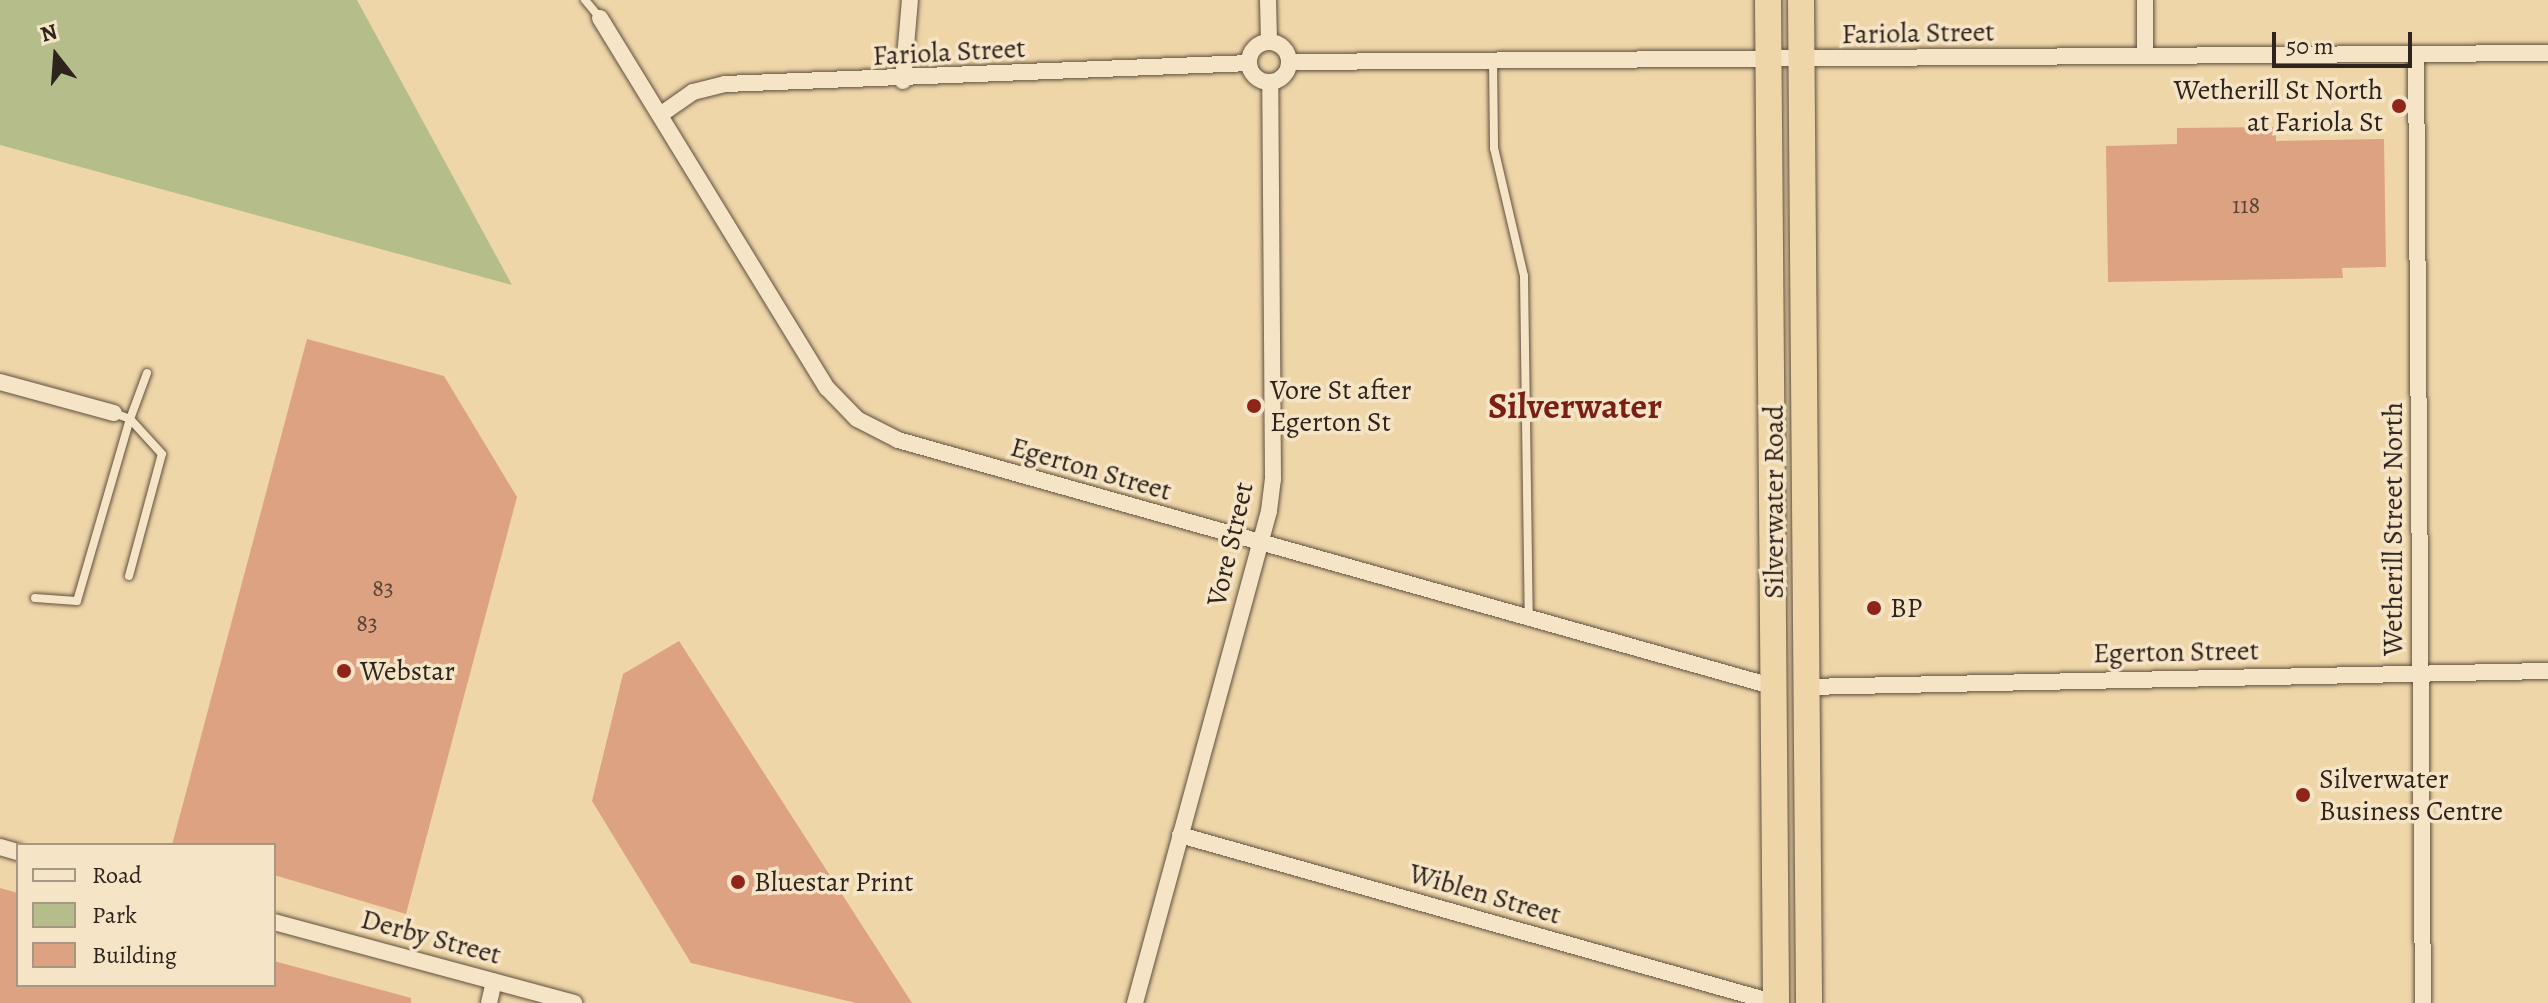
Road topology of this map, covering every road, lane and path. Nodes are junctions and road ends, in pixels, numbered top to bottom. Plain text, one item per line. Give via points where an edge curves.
1 (585, 0) edge
2 (910, 0) edge
3 (1268, 0) edge
4 (1768, 0) edge
5 (1801, 0) edge
6 (2145, 0) edge
7 (600, 18) joint
8 (1269, 42) junction
9 (2548, 53) edge
10 (2416, 54) junction
11 (2145, 55) junction
12 (1768, 60) junction
13 (1801, 60) junction
14 (1493, 61) junction
15 (1289, 62) junction
16 (1249, 63) junction
17 (903, 81) junction
18 (1270, 82) junction
19 (660, 115) junction
20 (147, 373) dead end
21 (0, 382) edge
22 (122, 416) junction
23 (1260, 545) junction
24 (129, 576) dead end
25 (35, 598) dead end
26 (1529, 618) junction
27 (2548, 671) edge
28 (2420, 673) junction
29 (1775, 687) junction
30 (1806, 687) junction
31 (1180, 835) junction
32 (276, 923) edge
33 (494, 982) junction
34 (489, 1003) edge
35 (574, 1003) edge
36 (1135, 1003) edge
37 (1776, 1003) edge
38 (1809, 1003) edge
39 (2423, 1003) edge

1 - 7 lane
2 - 17 street
3 - 8 street
4 - 12 highway, Silverwater Road
5 - 13 highway, Silverwater Road
6 - 11 street
7 - 19 street, Egerton Street
8 - 15 street via 1285,50
8 - 16 street via 1252,51
9 - 10 street, Fariola Street
10 - 11 street, Fariola Street
10 - 28 street, Wetherill Street North
11 - 13 street, Fariola Street
12 - 13 street, Fariola Street
12 - 14 street, Fariola Street
12 - 29 highway, Silverwater Road
13 - 30 highway, Silverwater Road
14 - 15 street, Fariola Street
14 - 26 lane via 1494,148 1524,276
15 - 18 street via 1286,73
16 - 17 street, Fariola Street
16 - 18 street via 1258,79
17 - 19 street, Fariola Street via 709,86
18 - 23 street, Vore Street via 1273,479
19 - 23 street, Egerton Street via 827,388 857,419 898,440
20 - 22 lane
21 - 22 street
22 - 24 lane via 162,454
22 - 25 lane via 77,601
23 - 26 street, Egerton Street
23 - 31 street, Vore Street
26 - 29 street, Egerton Street
27 - 28 street, Egerton Street
28 - 30 street, Egerton Street
28 - 39 street, Wetherill Street North
29 - 37 highway, Silverwater Road
30 - 38 highway, Silverwater Road
31 - 36 street, Vore Street
31 - 37 street, Wiblen Street
32 - 33 street, Derby Street
33 - 34 street
33 - 35 street, Derby Street

